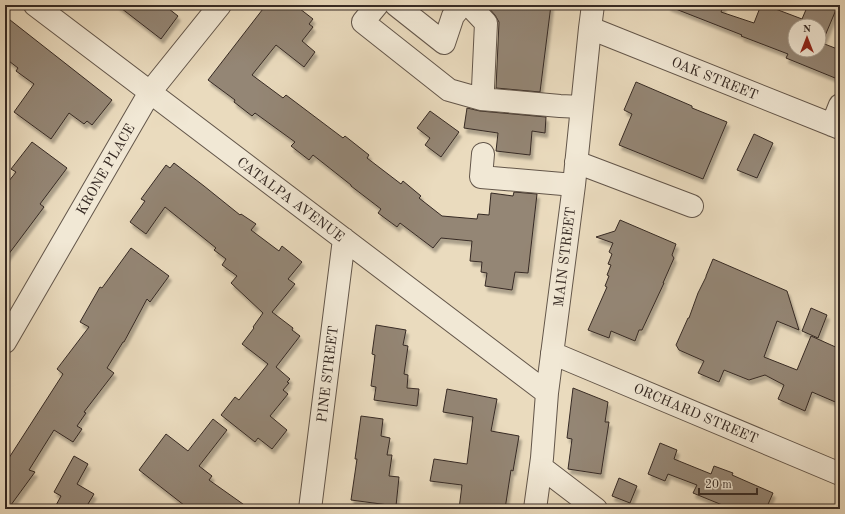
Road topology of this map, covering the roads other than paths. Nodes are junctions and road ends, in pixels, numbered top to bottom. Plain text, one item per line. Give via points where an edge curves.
1 (35, 5) edge
2 (220, 5) edge
3 (377, 5) edge
4 (396, 5) edge
5 (462, 5) edge
6 (469, 5) edge
7 (593, 5) edge
8 (590, 28) junction
9 (150, 92) junction
10 (481, 99) junction
11 (840, 105) edge
12 (582, 107) junction
13 (836, 127) edge
14 (483, 154) dead end
15 (576, 162) junction
16 (574, 185) junction
17 (692, 206) dead end
18 (344, 239) junction
19 (5, 342) edge
20 (552, 353) junction
21 (547, 393) junction
22 (541, 467) junction
23 (840, 474) edge
24 (310, 509) edge
25 (535, 509) edge
26 (596, 509) edge

1 - 9 street, CATALPA AVENUE
2 - 9 street, KRONE PLACE
3 - 10 street via 363,22 449,90
4 - 5 street via 444,43 453,16
6 - 10 street via 486,24
7 - 8 street, MAIN STREET
8 - 12 street, MAIN STREET
8 - 13 street, OAK STREET
9 - 18 street, CATALPA AVENUE
9 - 19 street, KRONE PLACE
10 - 12 street
11 - 13 street
12 - 15 street, MAIN STREET
14 - 16 street via 481,177
15 - 16 street, MAIN STREET
15 - 17 street
16 - 20 street, MAIN STREET
18 - 21 street, CATALPA AVENUE
18 - 24 street, PINE STREET
20 - 21 street, MAIN STREET
20 - 23 street, ORCHARD STREET
21 - 22 street, MAIN STREET
22 - 25 street, MAIN STREET
22 - 26 street

